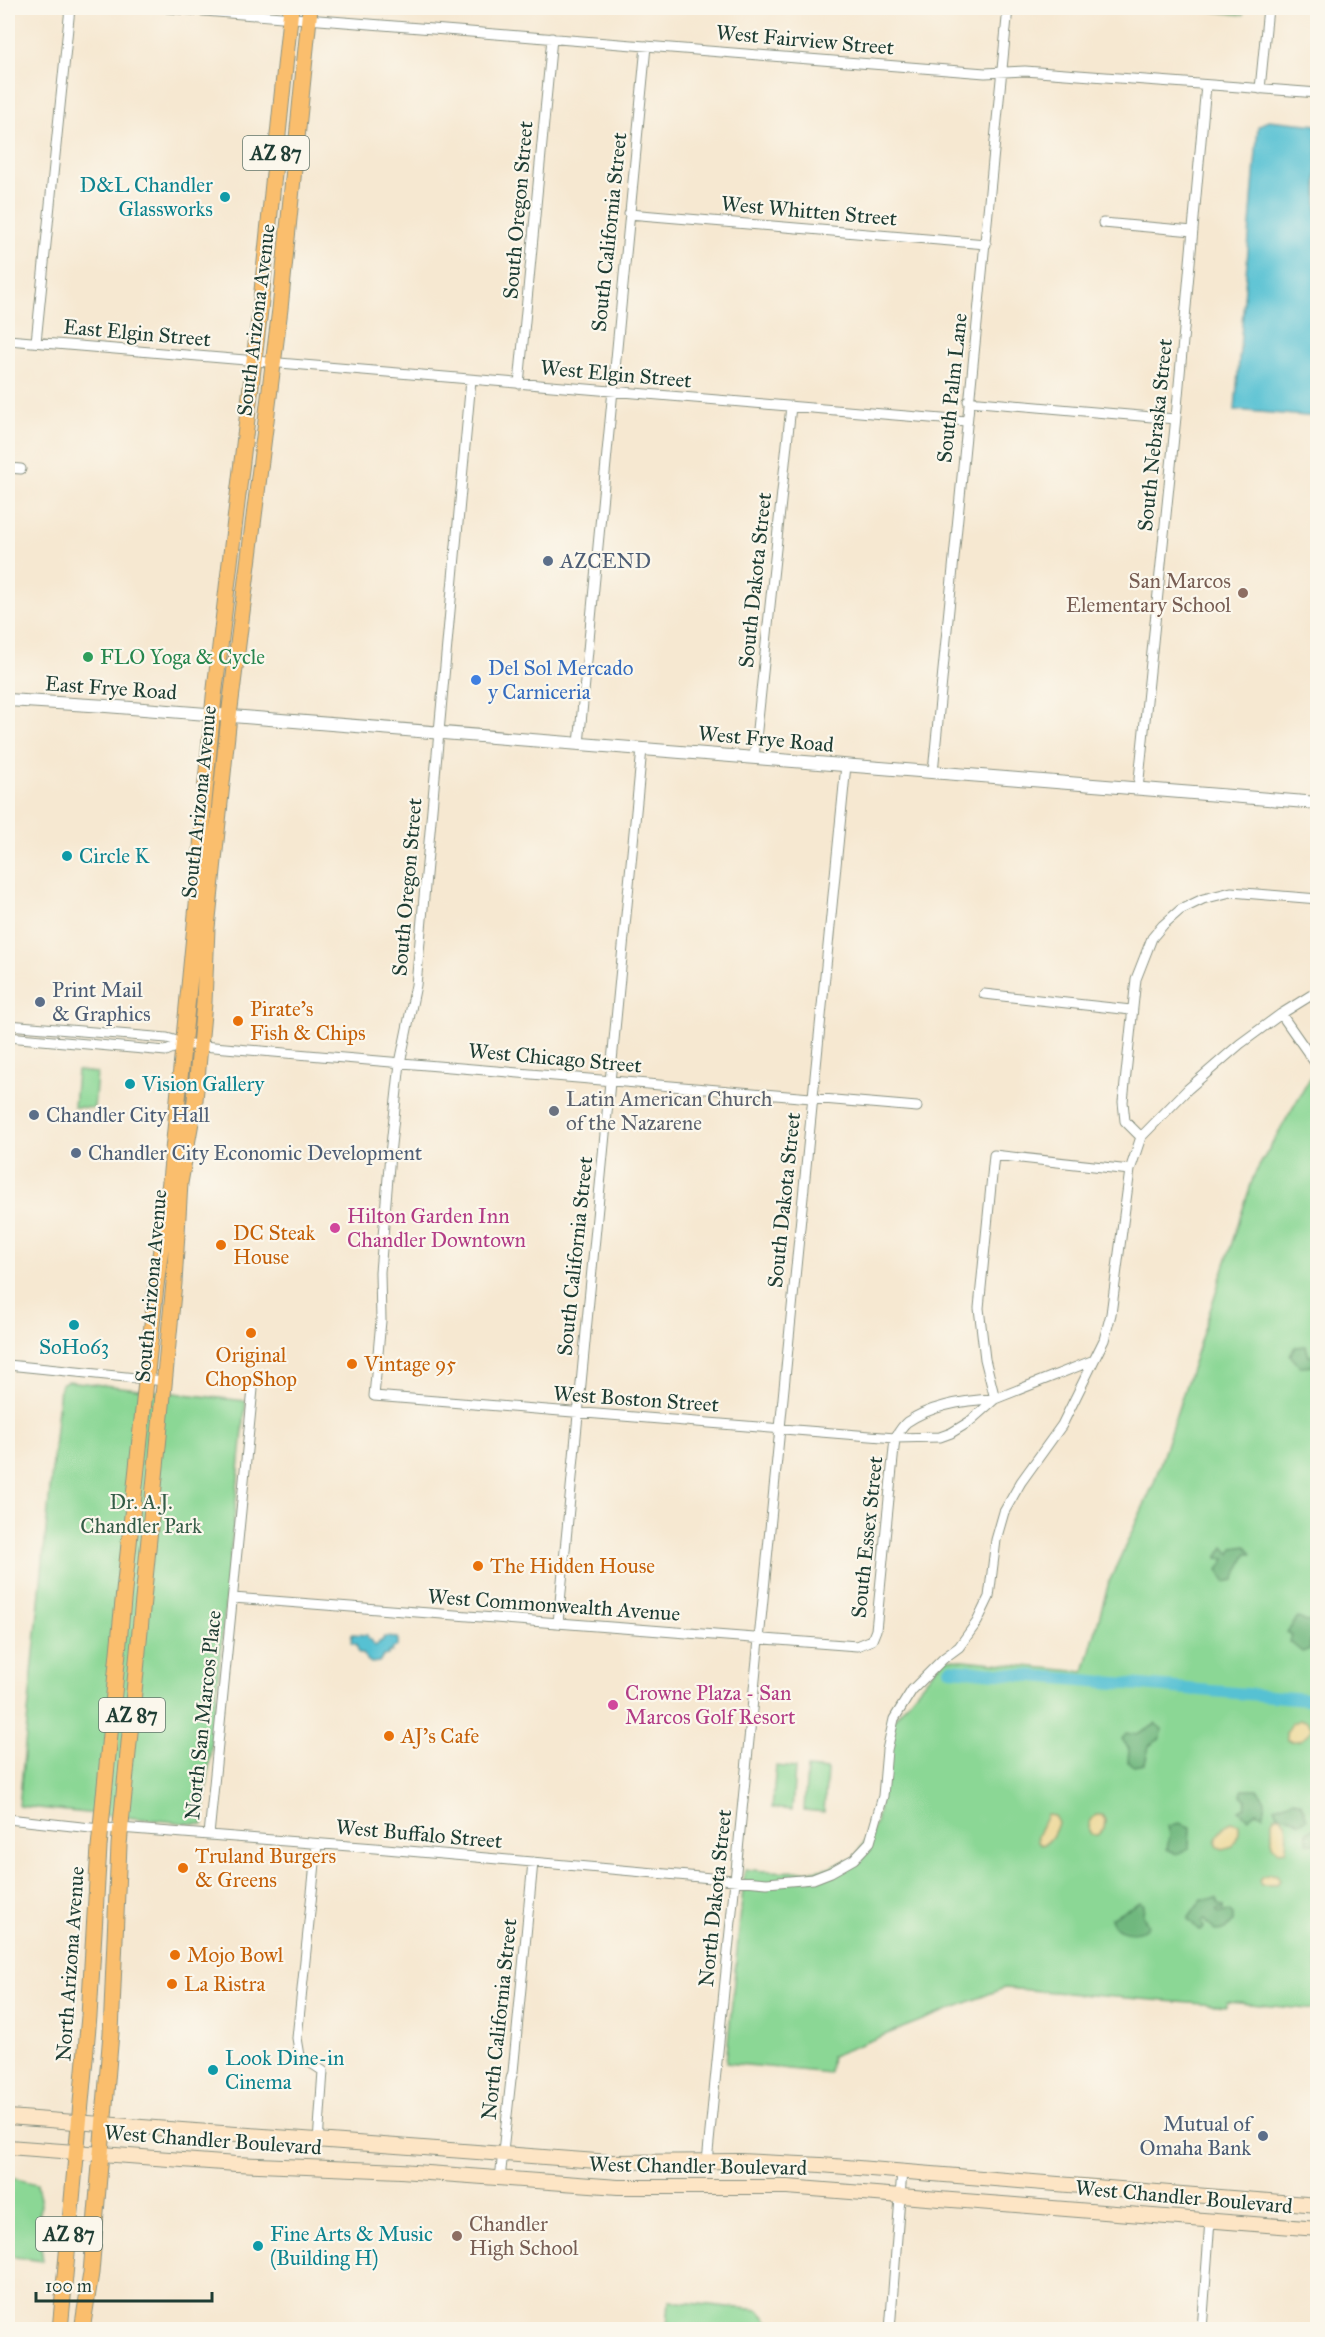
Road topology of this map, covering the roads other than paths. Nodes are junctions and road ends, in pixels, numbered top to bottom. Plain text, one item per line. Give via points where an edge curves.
1 (70, 8) edge
2 (168, 8) edge
3 (1008, 8) edge
4 (1268, 8) edge
5 (290, 13) edge
6 (309, 13) edge
7 (552, 39) junction
8 (646, 46) junction
9 (1002, 71) junction
10 (1206, 85) junction
11 (1260, 89) junction
12 (1317, 93) edge
13 (629, 214) junction
14 (1103, 224) dead end
15 (1193, 231) junction
16 (986, 244) junction
17 (8, 340) edge
18 (36, 342) junction
19 (263, 362) junction
20 (471, 380) junction
21 (519, 384) junction
22 (612, 391) junction
23 (968, 401) junction
24 (791, 406) junction
25 (1175, 419) junction
26 (966, 421) junction
27 (8, 468) edge
28 (21, 469) dead end
29 (224, 610) junction
30 (242, 611) junction
31 (219, 655) junction
32 (236, 657) junction
33 (8, 700) edge
34 (212, 715) junction
35 (229, 716) junction
36 (439, 733) junction
37 (579, 744) junction
38 (642, 749) junction
39 (754, 758) junction
40 (846, 765) junction
41 (933, 772) junction
42 (1138, 789) junction
43 (204, 802) junction
44 (1317, 803) edge
45 (220, 804) junction
46 (1317, 899) edge
47 (201, 928) junction
48 (1317, 991) edge
49 (984, 994) dead end
50 (187, 1000) junction
51 (204, 1003) junction
52 (1131, 1010) junction
53 (1281, 1014) junction
54 (8, 1025) edge
55 (8, 1036) edge
56 (191, 1045) junction
57 (400, 1063) junction
58 (1317, 1067) edge
59 (611, 1081) junction
60 (812, 1098) junction
61 (917, 1107) dead end
62 (1141, 1137) junction
63 (1130, 1170) junction
64 (1094, 1360) junction
65 (8, 1365) edge
66 (146, 1379) junction
67 (165, 1381) junction
68 (253, 1389) dead end
69 (374, 1396) joint
70 (995, 1400) junction
71 (579, 1413) junction
72 (779, 1428) junction
73 (895, 1438) junction
74 (233, 1598) junction
75 (123, 1601) joint
76 (143, 1603) joint
77 (558, 1623) junction
78 (760, 1638) junction
79 (872, 1640) joint
80 (8, 1819) edge
81 (120, 1828) junction
82 (100, 1829) junction
83 (209, 1835) junction
84 (317, 1844) junction
85 (533, 1862) junction
86 (735, 1880) junction
87 (8, 2117) edge
88 (78, 2123) junction
89 (103, 2125) junction
90 (318, 2142) junction
91 (8, 2147) edge
92 (76, 2152) junction
93 (503, 2153) junction
94 (101, 2154) junction
95 (707, 2162) junction
96 (902, 2171) junction
97 (500, 2179) junction
98 (900, 2197) junction
99 (1317, 2205) edge
100 (1210, 2220) junction
101 (1317, 2229) edge
102 (60, 2330) edge
103 (82, 2330) edge
104 (890, 2330) edge
105 (1202, 2330) edge

1 - 18 street
2 - 5 street, West Fairview Street
3 - 9 street, South Palm Lane
4 - 11 street
5 - 6 street, West Fairview Street
5 - 19 main road, South Arizona Avenue / AZ 87
6 - 7 street, West Fairview Street
6 - 19 main road, South Arizona Avenue / AZ 87
7 - 8 street, West Fairview Street
7 - 21 street, South Oregon Street
8 - 9 street, West Fairview Street via 985,73
8 - 13 street, South California Street
9 - 10 street, West Fairview Street
9 - 16 street, South Palm Lane
10 - 11 street, West Fairview Street
10 - 15 street, South Nebraska Street
11 - 12 street, West Fairview Street
13 - 16 street, West Whitten Street
13 - 22 street, South California Street
14 - 15 street
15 - 25 street, South Nebraska Street
16 - 23 street, South Palm Lane
17 - 18 street, East Elgin Street
18 - 19 street, East Elgin Street
19 - 20 street, West Elgin Street
19 - 29 main road, South Arizona Avenue / AZ 87
19 - 30 main road, South Arizona Avenue / AZ 87
20 - 21 street, West Elgin Street
20 - 36 street, South Oregon Street
21 - 22 street, West Elgin Street
22 - 24 street, West Elgin Street
22 - 37 street, South California Street
23 - 25 street
23 - 26 street, South Palm Lane
24 - 26 street, West Elgin Street
24 - 39 street, South Dakota Street
25 - 42 street, South Nebraska Street
26 - 41 street, South Palm Lane
27 - 28 street
29 - 30 main road
29 - 31 main road, South Arizona Avenue / AZ 87
30 - 32 main road, South Arizona Avenue / AZ 87
31 - 32 main road
31 - 34 main road, South Arizona Avenue / AZ 87
32 - 35 main road, South Arizona Avenue / AZ 87
33 - 34 street, East Frye Road
34 - 35 street, West Frye Road
34 - 43 main road, South Arizona Avenue / AZ 87
35 - 36 street, West Frye Road
35 - 45 main road, South Arizona Avenue / AZ 87
36 - 37 street, West Frye Road
36 - 57 street, South Oregon Street via 416,985
37 - 38 street, West Frye Road
38 - 39 street, West Frye Road
38 - 59 street, South California Street
39 - 40 street, West Frye Road
40 - 41 street, West Frye Road
40 - 60 street, South Dakota Street
41 - 42 street, West Frye Road
42 - 44 street, West Frye Road
43 - 45 main road
43 - 47 main road, South Arizona Avenue / AZ 87
45 - 47 main road, South Arizona Avenue / AZ 87
46 - 52 street via 1231,892 1180,910 1152,938 1136,979
47 - 50 main road, South Arizona Avenue / AZ 87
47 - 51 main road, South Arizona Avenue / AZ 87
48 - 53 street
49 - 52 street
50 - 51 main road
50 - 56 main road, South Arizona Avenue / AZ 87
51 - 56 main road, South Arizona Avenue / AZ 87
52 - 62 street via 1123,1102 1125,1121
53 - 58 street
53 - 62 street via 1188,1089
54 - 56 street via 167,1038
55 - 56 street via 166,1051
56 - 57 street, West Chicago Street
56 - 66 main road, South Arizona Avenue / AZ 87
56 - 67 main road, South Arizona Avenue / AZ 87 via 192,1121 180,1183
57 - 59 street, West Chicago Street
57 - 69 street, South Oregon Street via 380,1272 381,1321
59 - 60 street, West Chicago Street
59 - 71 street, South California Street
60 - 61 street, West Chicago Street
60 - 72 street, South Dakota Street
62 - 63 street, West Buffalo Street
63 - 64 street, West Buffalo Street via 1112,1314
63 - 70 street via 994,1155 979,1308
64 - 70 street, West Boston Street
64 - 86 street, West Buffalo Street via 1062,1425 1004,1512 996,1540 989,1597 977,1622 960,1647 912,1690 894,1719 883,1796 870,1842 839,1869 813,1879 789,1883
65 - 66 street
66 - 67 street
66 - 75 main road, South Arizona Avenue / AZ 87
67 - 76 main road, South Arizona Avenue / AZ 87
68 - 74 street, North San Marcos Place
69 - 71 street, West Boston Street
70 - 73 street, West Boston Street via 969,1400 928,1412 905,1424
70 - 73 street, West Boston Street via 951,1433 940,1437
71 - 72 street, West Boston Street
71 - 77 street, South California Street
72 - 73 street, West Boston Street
72 - 78 street, South Dakota Street
73 - 79 street, South Essex Street
74 - 77 street, West Commonwealth Avenue
74 - 83 street, North San Marcos Place
75 - 82 main road, North Arizona Avenue / AZ 87
76 - 81 main road, North Arizona Avenue / AZ 87
77 - 78 street, West Commonwealth Avenue
78 - 79 street, West Commonwealth Avenue via 857,1646
78 - 86 street, North Dakota Street
80 - 82 street, West Buffalo Street
81 - 82 street, West Buffalo Street
81 - 83 street, West Buffalo Street
81 - 89 main road, North Arizona Avenue / AZ 87
82 - 88 main road, North Arizona Avenue / AZ 87
83 - 84 street, West Buffalo Street
84 - 85 street, West Buffalo Street
84 - 90 street via 297,2038 300,2056 323,2070
85 - 86 street, West Buffalo Street
85 - 93 street, North California Street
86 - 95 street, North Dakota Street
87 - 88 main road, West Chandler Boulevard
88 - 89 main road, West Chandler Boulevard
88 - 92 main road, North Arizona Avenue / AZ 87
89 - 90 main road, West Chandler Boulevard
89 - 94 main road, North Arizona Avenue / AZ 87
90 - 93 main road, West Chandler Boulevard
91 - 92 main road, West Chandler Boulevard
92 - 94 main road, West Chandler Boulevard
92 - 102 main road, North Arizona Avenue / AZ 87
93 - 95 main road, West Chandler Boulevard via 610,2163
93 - 97 street, North California Street
94 - 97 main road, West Chandler Boulevard
94 - 103 main road, North Arizona Avenue / AZ 87
95 - 96 main road, West Chandler Boulevard via 776,2162
96 - 98 street
96 - 99 main road, West Chandler Boulevard
97 - 98 main road, West Chandler Boulevard via 618,2187 787,2187
98 - 100 main road, West Chandler Boulevard
98 - 104 street
100 - 101 main road, West Chandler Boulevard
100 - 105 street

